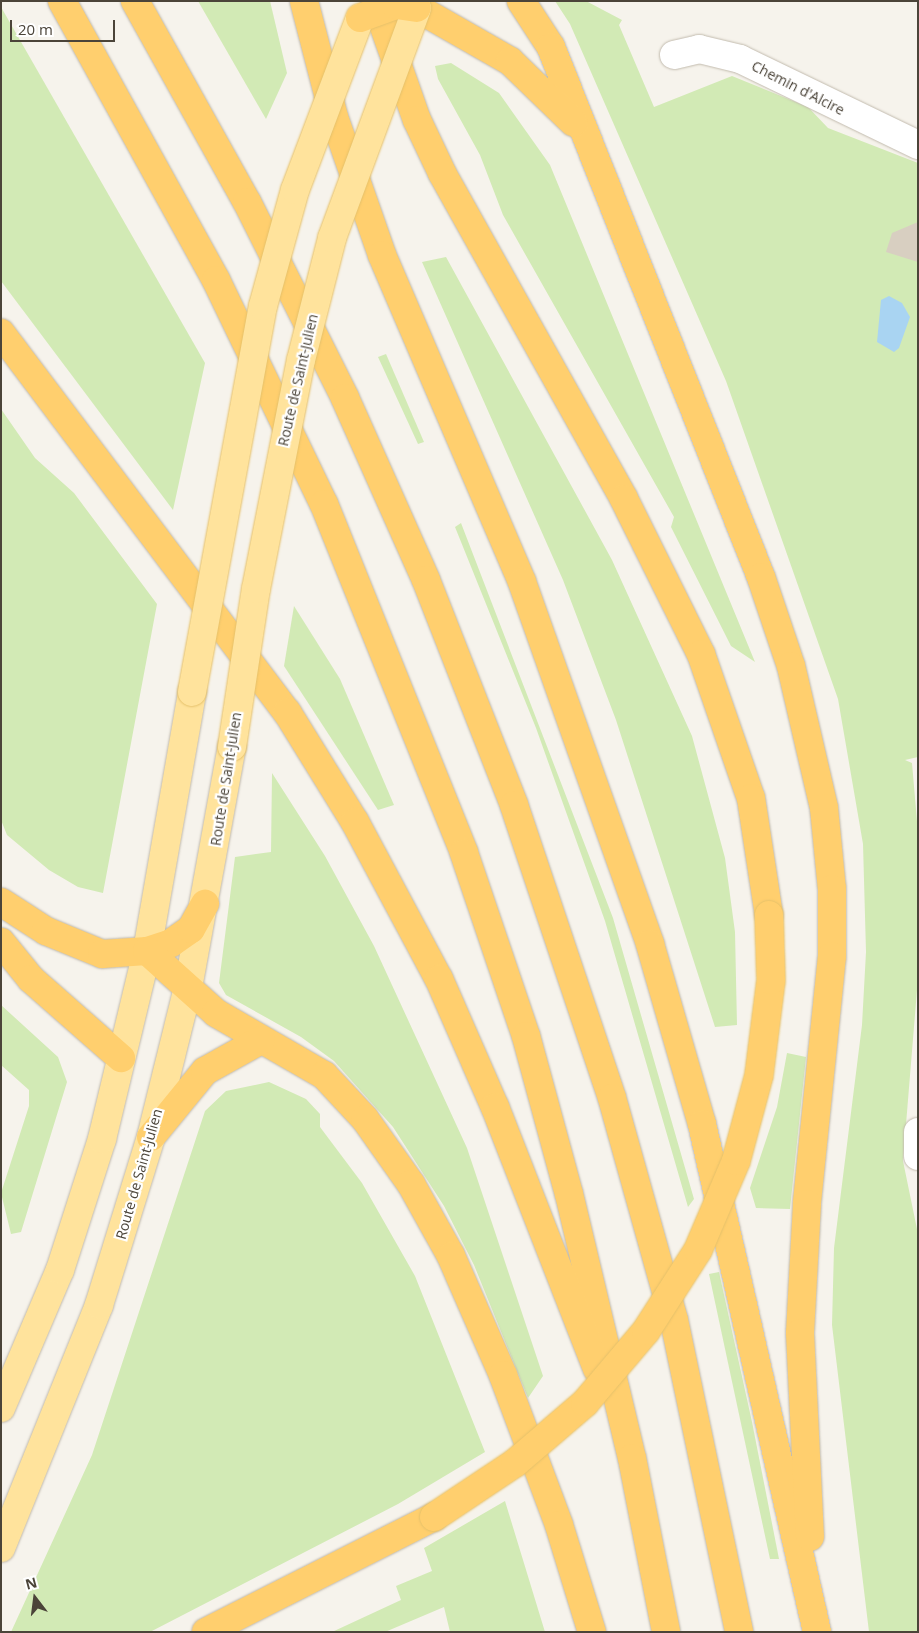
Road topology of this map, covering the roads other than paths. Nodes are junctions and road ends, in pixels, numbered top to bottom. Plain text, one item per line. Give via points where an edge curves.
1 (62, 1) edge
2 (135, 1) edge
3 (304, 1) edge
4 (521, 1) edge
5 (367, 7) edge
6 (425, 10) edge
7 (674, 55) dead end
8 (918, 145) edge
9 (590, 147) junction
10 (1, 333) edge
11 (1, 902) edge
12 (205, 904) junction
13 (1, 942) edge
14 (147, 951) junction
15 (188, 988) junction
16 (261, 1040) junction
17 (121, 1058) junction
18 (918, 1132) edge
19 (151, 1137) junction
20 (918, 1156) edge
21 (1, 1408) edge
22 (632, 1458) junction
23 (1, 1548) edge
24 (243, 1615) junction
25 (817, 1631) edge
26 (206, 1632) edge
27 (218, 1632) edge
28 (592, 1632) edge
29 (666, 1632) edge
30 (739, 1632) edge

1 - 22 highway via 216,280 324,504 419,734 526,1036 590,1278
2 - 30 highway via 247,202 345,398 426,580 514,805 606,1080 674,1320
3 - 25 highway via 334,117 382,255 522,582 650,944 702,1124
4 - 9 highway via 551,46
5 - 6 highway, bridge via 396,5
5 - 14 main road, bridge via 295,190 263,306
5 - 24 highway, bridge via 442,173 624,499 701,654 750,798 769,915 771,980 760,1075 736,1161 698,1250 646,1331 585,1403 514,1463 434,1517
6 - 9 highway via 487,44 532,78
6 - 12 main road, Route de Saint-Julien, bridge via 332,238 301,360
7 - 8 street, Chemin d'Alcire via 699,49 740,59
9 - 25 highway via 762,576 794,674 824,808 832,889 832,956 807,1204 800,1332
10 - 22 highway via 288,712 355,822 412,925 468,1044
11 - 14 highway via 46,931 102,954
12 - 14 highway via 190,929 171,943
12 - 15 main road, Route de Saint-Julien
13 - 17 highway via 31,979
14 - 15 highway
14 - 17 main road
15 - 16 highway via 216,1013
15 - 19 main road, Route de Saint-Julien
16 - 19 highway via 205,1071
16 - 28 highway via 324,1076 387,1148 451,1256 523,1425
17 - 21 main road via 77,1222
18 - 20 street
19 - 23 main road, Route de Saint-Julien via 99,1305
22 - 29 highway
24 - 26 highway
24 - 27 highway

